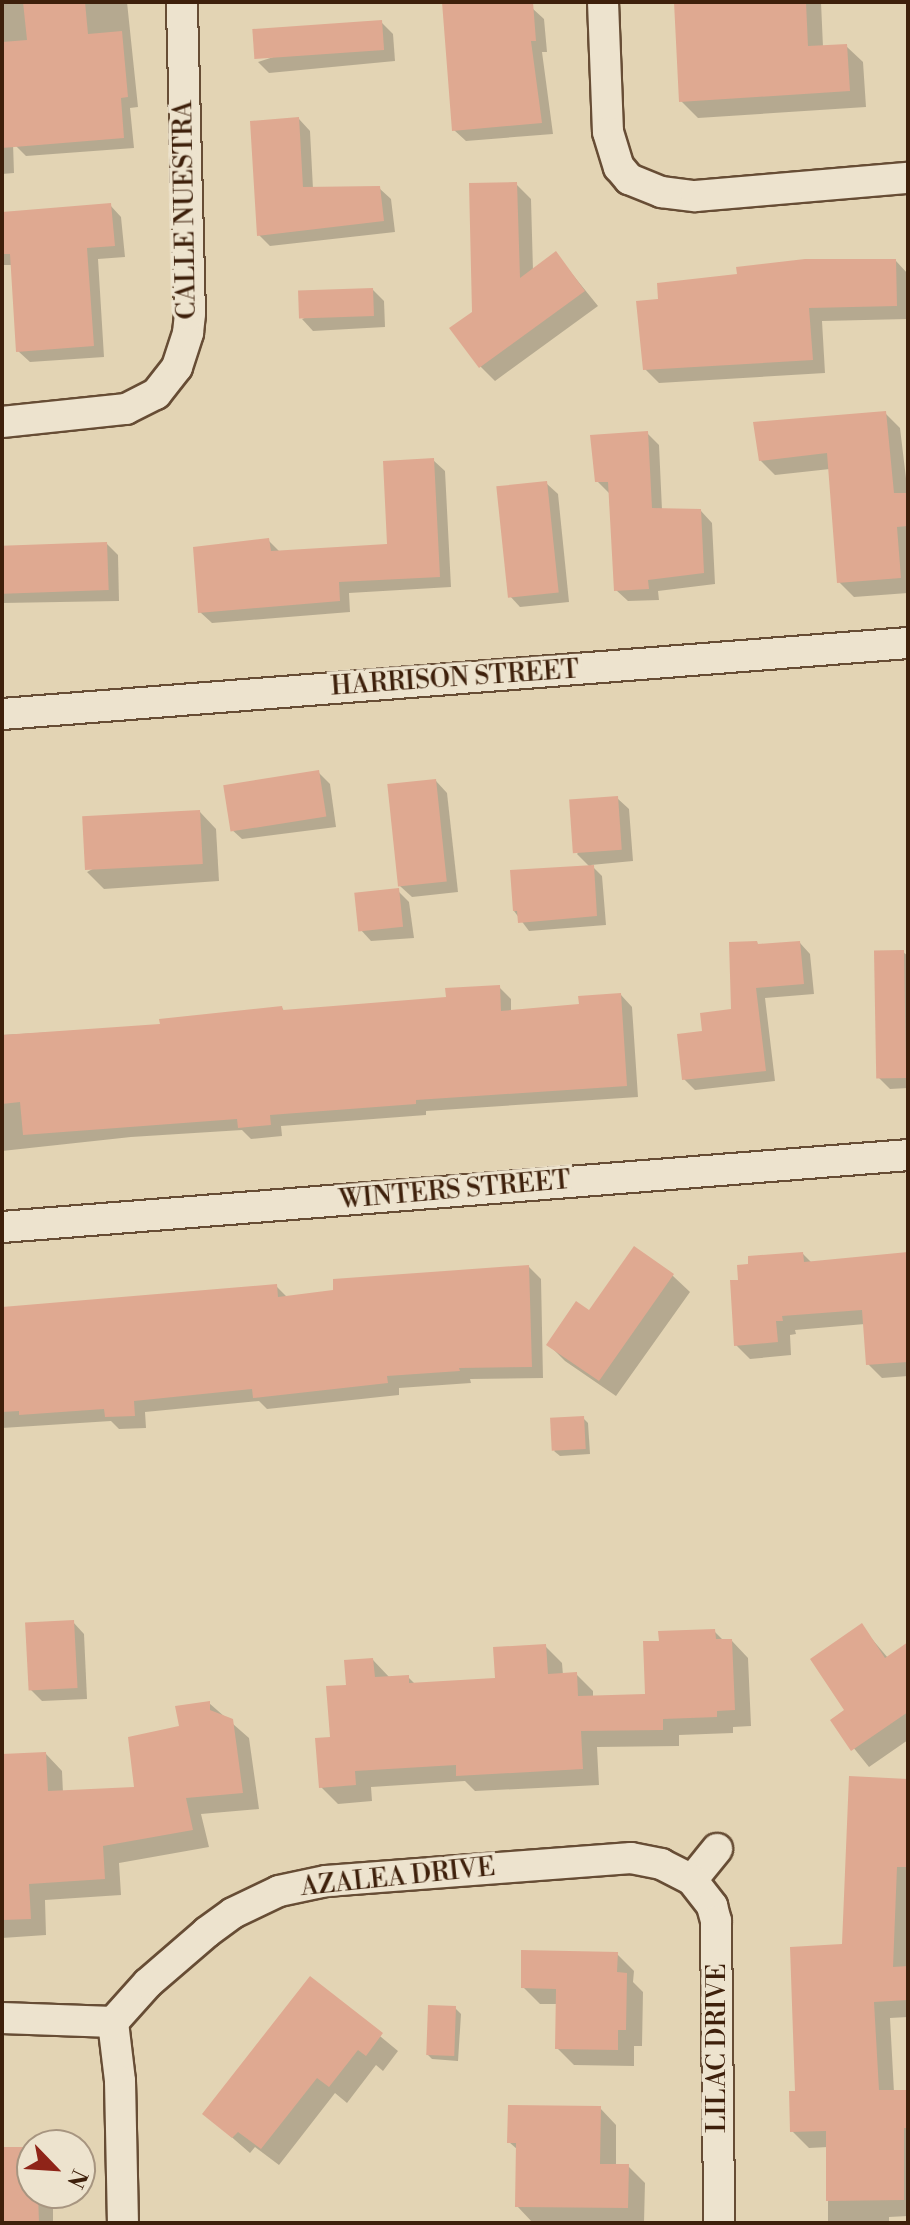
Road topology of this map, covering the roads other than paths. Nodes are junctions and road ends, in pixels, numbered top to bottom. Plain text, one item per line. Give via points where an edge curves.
1 (182, 2) edge
2 (603, 2) edge
3 (908, 178) edge
4 (2, 422) edge
5 (908, 643) edge
6 (2, 714) edge
7 (908, 1155) edge
8 (2, 1227) edge
9 (717, 1849) dead end
10 (692, 1880) junction
11 (2, 2018) edge
12 (113, 2022) junction
13 (123, 2223) edge
14 (719, 2223) edge

1 - 4 street, CALLE NUESTRA via 190,314 184,351 156,394 126,409
2 - 3 street via 608,132 619,167 629,179 661,192 696,196
5 - 6 street, HARRISON STREET
7 - 8 street, WINTERS STREET
9 - 10 street
10 - 12 street, AZALEA DRIVE via 661,1864 631,1858 302,1885 256,1900 220,1922 148,1983
10 - 14 street, LILAC DRIVE via 712,1906 717,1934
11 - 12 street
12 - 13 street via 120,2081

